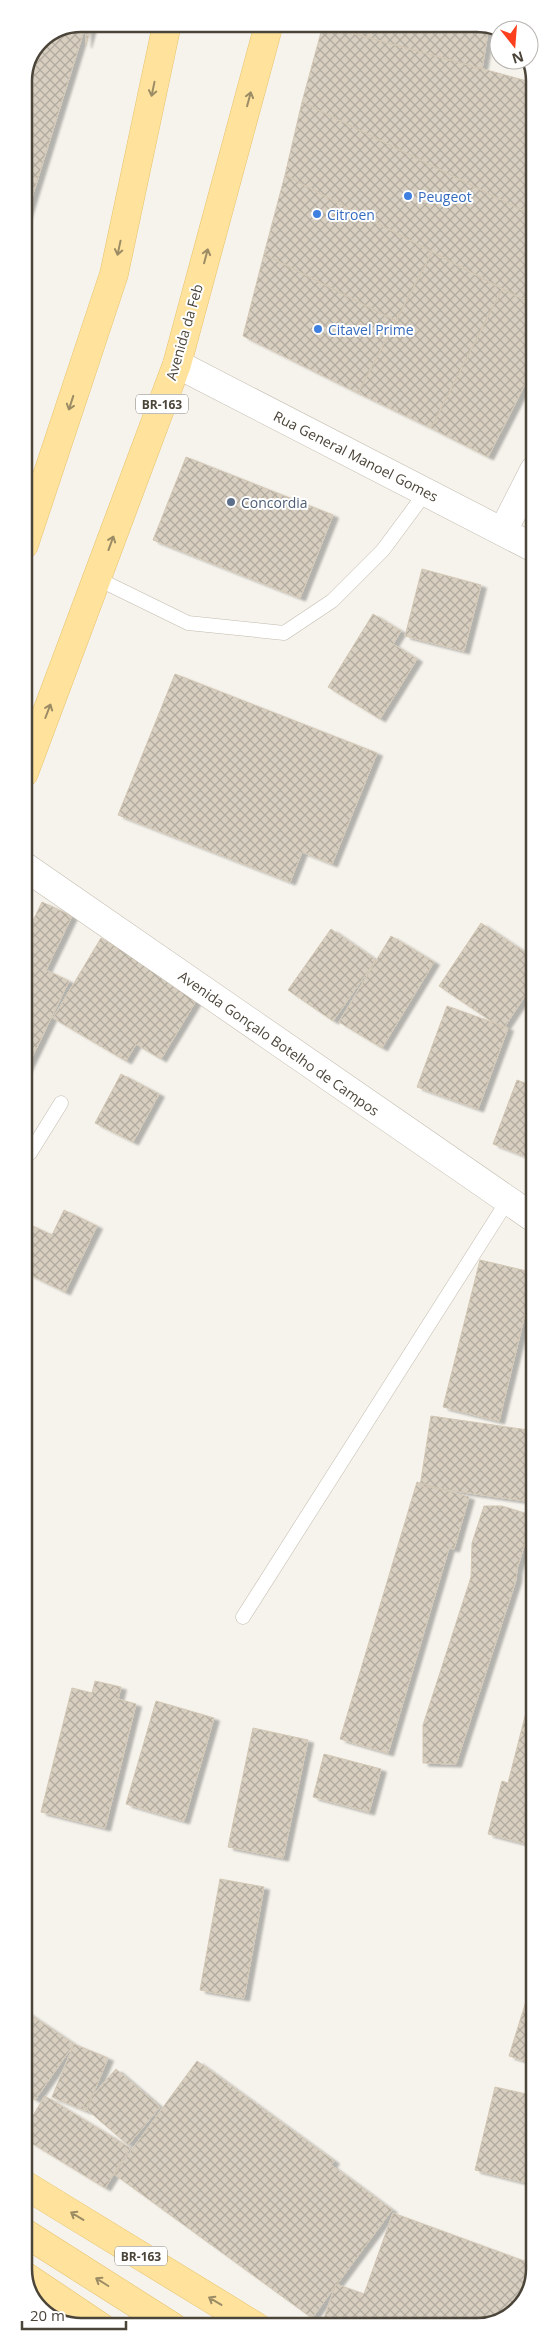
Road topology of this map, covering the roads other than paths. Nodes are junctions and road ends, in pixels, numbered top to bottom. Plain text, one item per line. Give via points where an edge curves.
1 (161, 33) edge
2 (267, 33) edge
3 (177, 364) junction
4 (526, 486) edge
5 (426, 492) junction
6 (33, 518) edge
7 (503, 531) junction
8 (526, 544) edge
9 (98, 579) junction
10 (33, 749) edge
11 (33, 872) edge
12 (60, 1103) dead end
13 (33, 1148) edge
14 (508, 1200) junction
15 (526, 1213) edge
16 (242, 1617) dead end
17 (33, 2190) edge
18 (33, 2238) edge
19 (34, 2282) edge
20 (88, 2318) edge
21 (159, 2318) edge
22 (244, 2318) edge

1 -> 6 main road via 114,274
3 -> 2 main road, Avenida da Feb / BR-163
3 - 5 street, Rua General Manoel Gomes
9 -> 3 main road, Avenida da Feb / BR-163
4 - 7 street
5 - 7 street, Rua General Manoel Gomes
5 - 9 lane via 383,550 332,601 284,633 188,623
7 - 8 street, Rua General Manoel Gomes
10 -> 9 main road, Avenida da Feb / BR-163
11 - 14 street, Avenida Gonçalo Botelho de Campos
12 - 13 lane
14 - 15 street, Avenida Gonçalo Botelho de Campos
14 - 16 lane
22 -> 17 main road, BR-163
21 -> 18 main road, BR-163
19 - 20 main road

